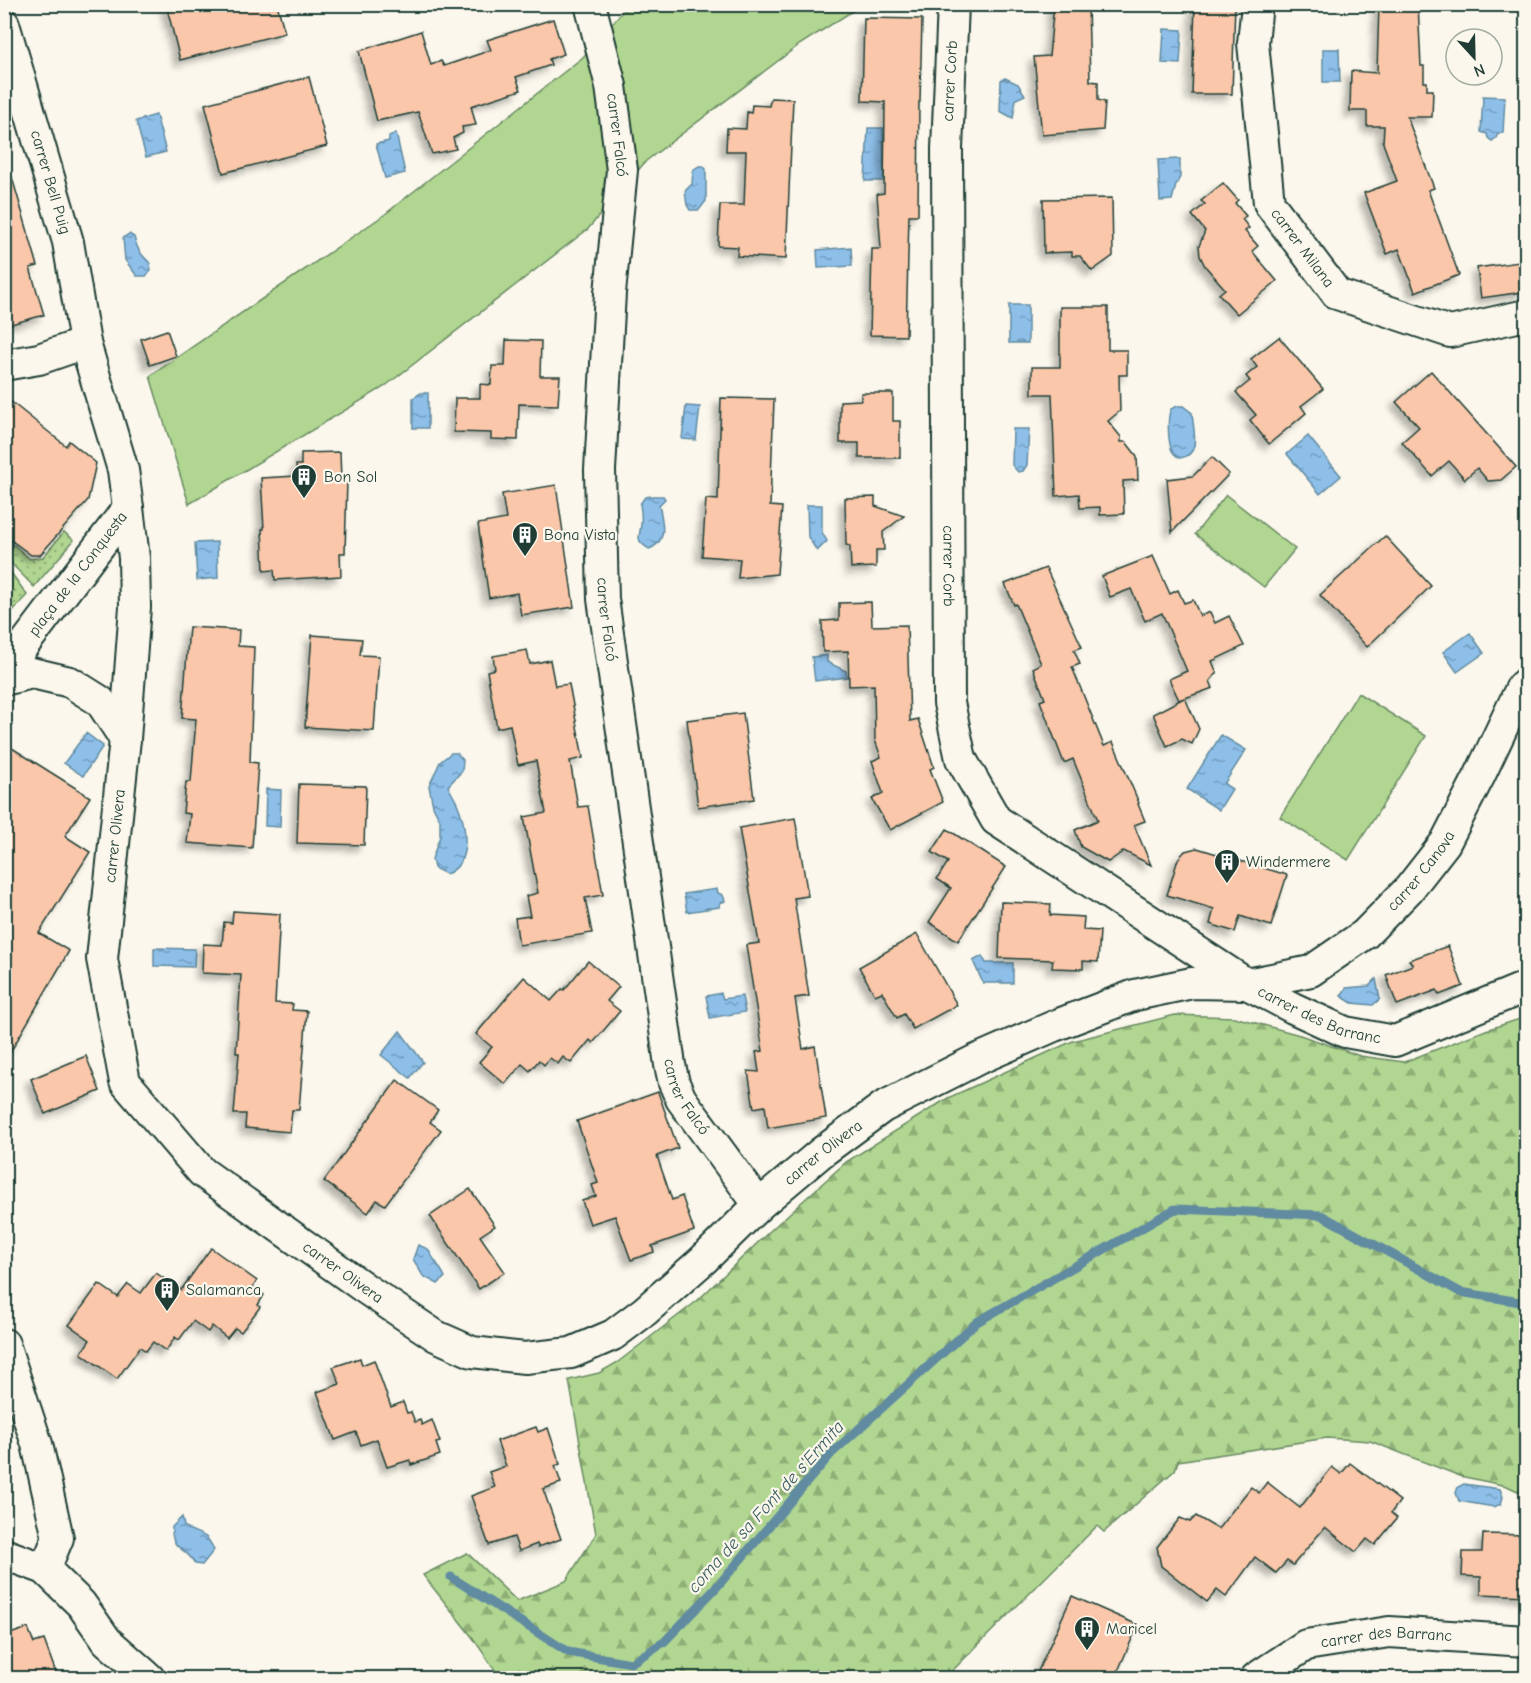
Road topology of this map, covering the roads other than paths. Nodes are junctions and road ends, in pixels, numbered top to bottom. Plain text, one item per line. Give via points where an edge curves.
1 (590, 4) edge
2 (953, 4) edge
3 (1257, 4) edge
4 (4, 24) edge
5 (1527, 315) edge
6 (85, 343) junction
7 (4, 365) edge
8 (129, 508) junction
9 (4, 671) edge
10 (4, 680) edge
11 (1527, 683) edge
12 (124, 739) junction
13 (1247, 984) junction
14 (1527, 989) edge
15 (759, 1205) junction
16 (4, 1344) edge
17 (4, 1554) edge
18 (45, 1569) junction
19 (1527, 1641) edge
20 (149, 1678) edge
21 (1256, 1678) edge

1 - 15 street, carrer Falcó via 611,86 622,170 600,470 603,599 674,1083 681,1099
2 - 13 street, carrer Corb via 947,149 949,703 962,759 996,820
3 - 5 street, carrer Milana via 1253,43 1269,203 1337,294 1450,332
4 - 6 street, carrer Bell Puig via 68,242
6 - 7 street via 39,359
6 - 8 street, carrer Olivera via 123,471
8 - 9 street, plaça de la Conquesta
8 - 12 street, carrer Olivera via 135,607
10 - 12 street via 32,673 70,682 100,701
11 - 13 street, carrer Canova via 1522,686 1445,843 1409,889 1365,934 1311,971
12 - 15 street, carrer Olivera via 102,959 118,1049 125,1082 202,1172 436,1336 472,1352 525,1358 571,1353 613,1335 695,1267
13 - 14 street, carrer des Barranc via 1345,1032 1395,1041
13 - 15 street, carrer Olivera via 1192,983 1135,995 976,1060 884,1107
16 - 18 street via 37,1444 58,1538
17 - 18 street
18 - 20 street via 81,1604 108,1641
19 - 21 street, carrer des Barranc via 1389,1632 1306,1645

